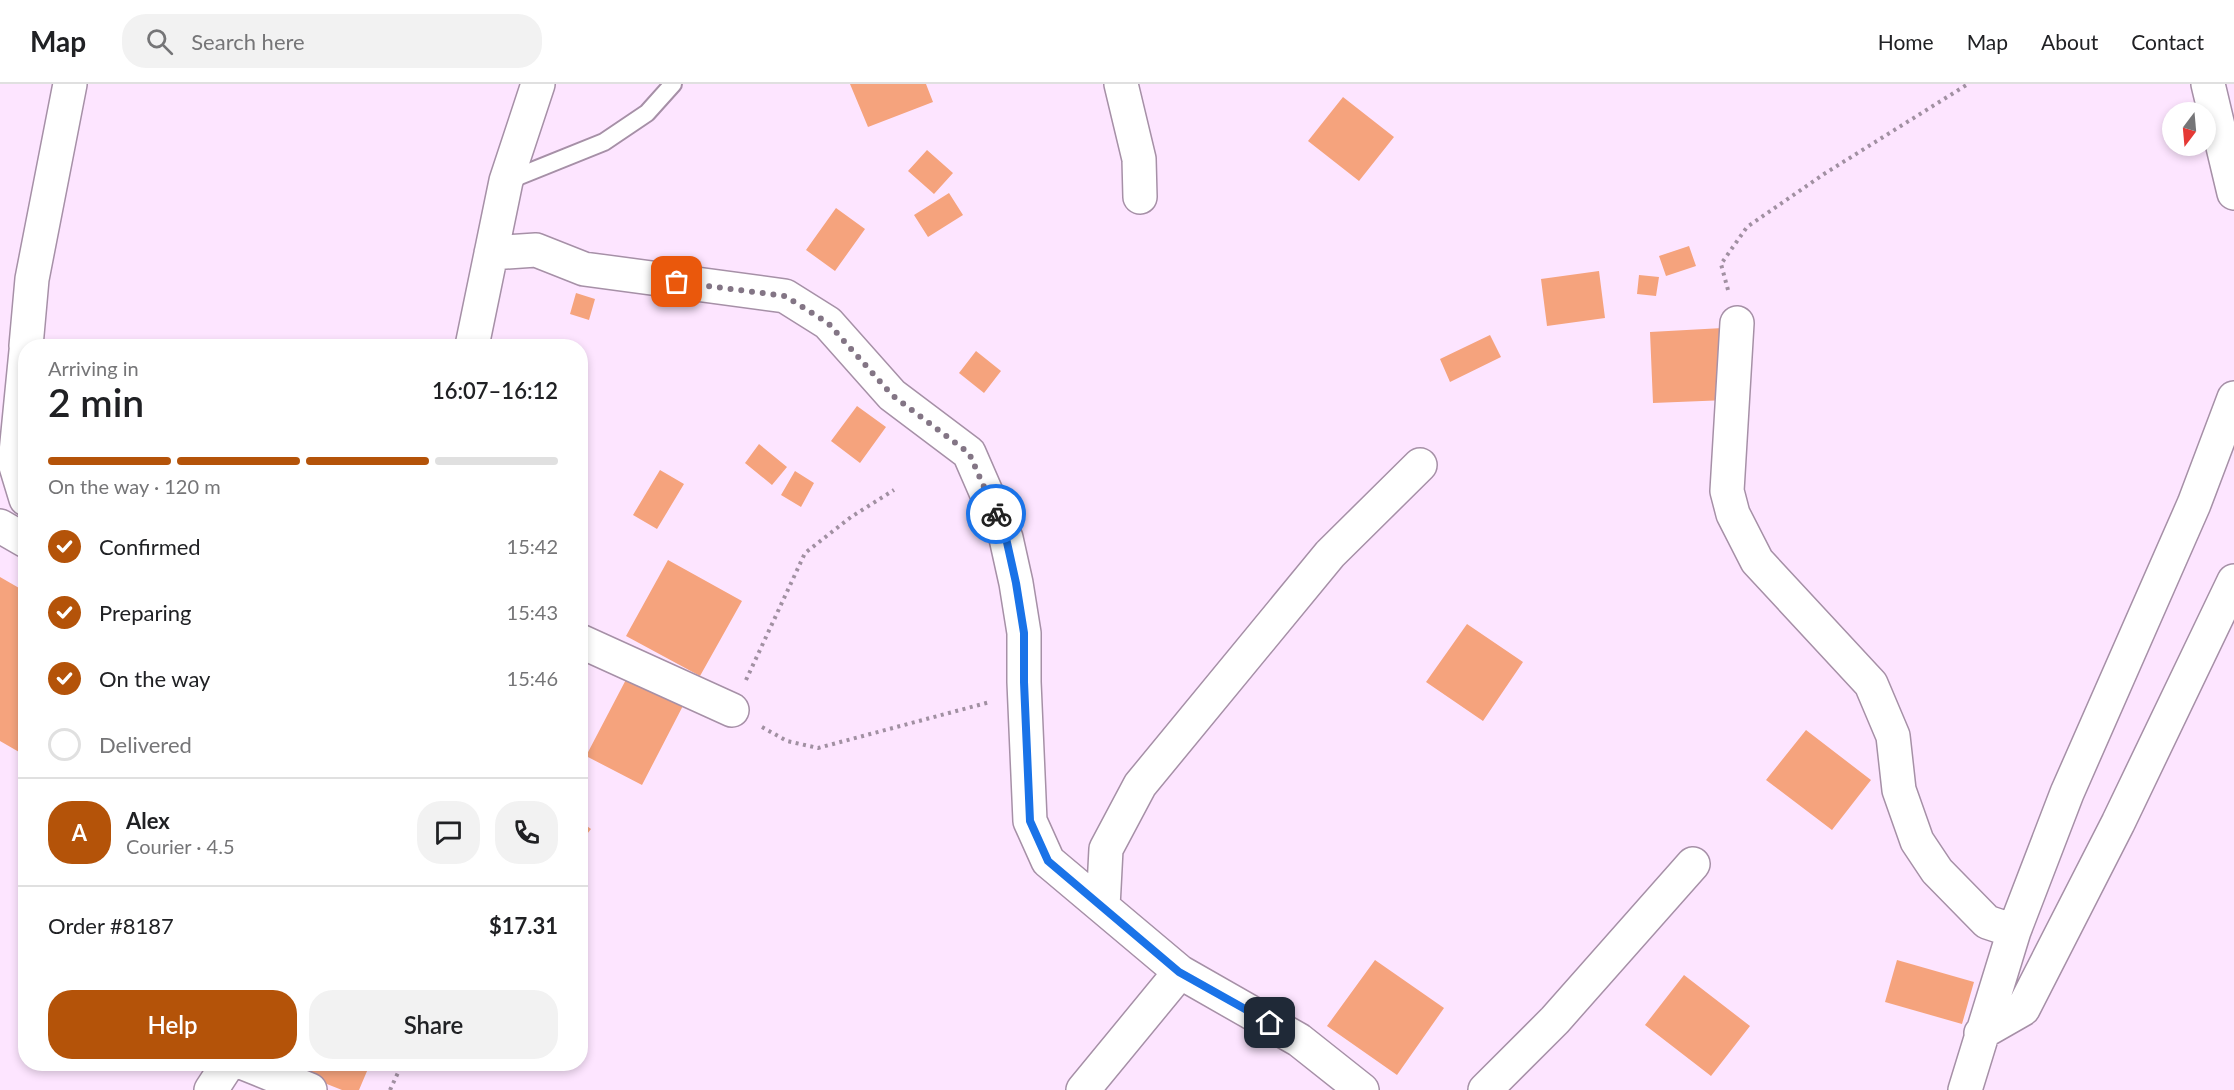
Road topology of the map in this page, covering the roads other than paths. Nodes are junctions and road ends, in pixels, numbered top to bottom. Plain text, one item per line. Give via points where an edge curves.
1 (70, 84) edge
2 (538, 84) edge
3 (673, 84) edge
4 (1121, 84) edge
5 (2208, 84) edge
6 (506, 181) junction
7 (2234, 193) edge
8 (1140, 197) dead end
9 (491, 253) junction
10 (1737, 323) road end
11 (27, 339) edge
12 (473, 339) edge
13 (2234, 398) edge
14 (18, 432) edge
15 (1420, 465) dead end
16 (18, 473) edge
17 (0, 526) edge
18 (18, 536) edge
19 (2234, 582) edge
20 (588, 645) edge
21 (732, 710) road end
22 (1693, 864) dead end
23 (1103, 907) junction
24 (2014, 931) junction
25 (1179, 972) junction
26 (1982, 1033) junction
27 (223, 1071) edge
28 (263, 1071) edge
29 (211, 1090) edge
30 (310, 1090) edge
31 (1083, 1090) edge
32 (1362, 1090) edge
33 (1485, 1090) edge
34 (1965, 1090) edge

1 - 11 street via 32,279
2 - 6 street
3 - 6 lane via 647,113 604,142
4 - 8 street via 1139,159
5 - 7 street
6 - 9 street
9 - 12 street
9 - 23 street via 536,250 584,269 785,296 828,323 892,395 969,453 1006,538 1016,583 1024,633 1030,821 1048,861
10 - 24 street via 1727,491 1733,514 1757,561 1872,684 1893,736 1899,790 1917,841 1937,871 1987,922
13 - 24 street via 2194,504 2067,793
14 - 16 street
15 - 23 street via 1330,554 1140,785 1106,849
17 - 18 street
19 - 26 street via 2024,1010
20 - 21 street
22 - 33 street via 1555,1020
23 - 25 street
24 - 26 street
25 - 31 street
25 - 32 street via 1299,1040
26 - 34 street
27 - 29 street
28 - 30 street

